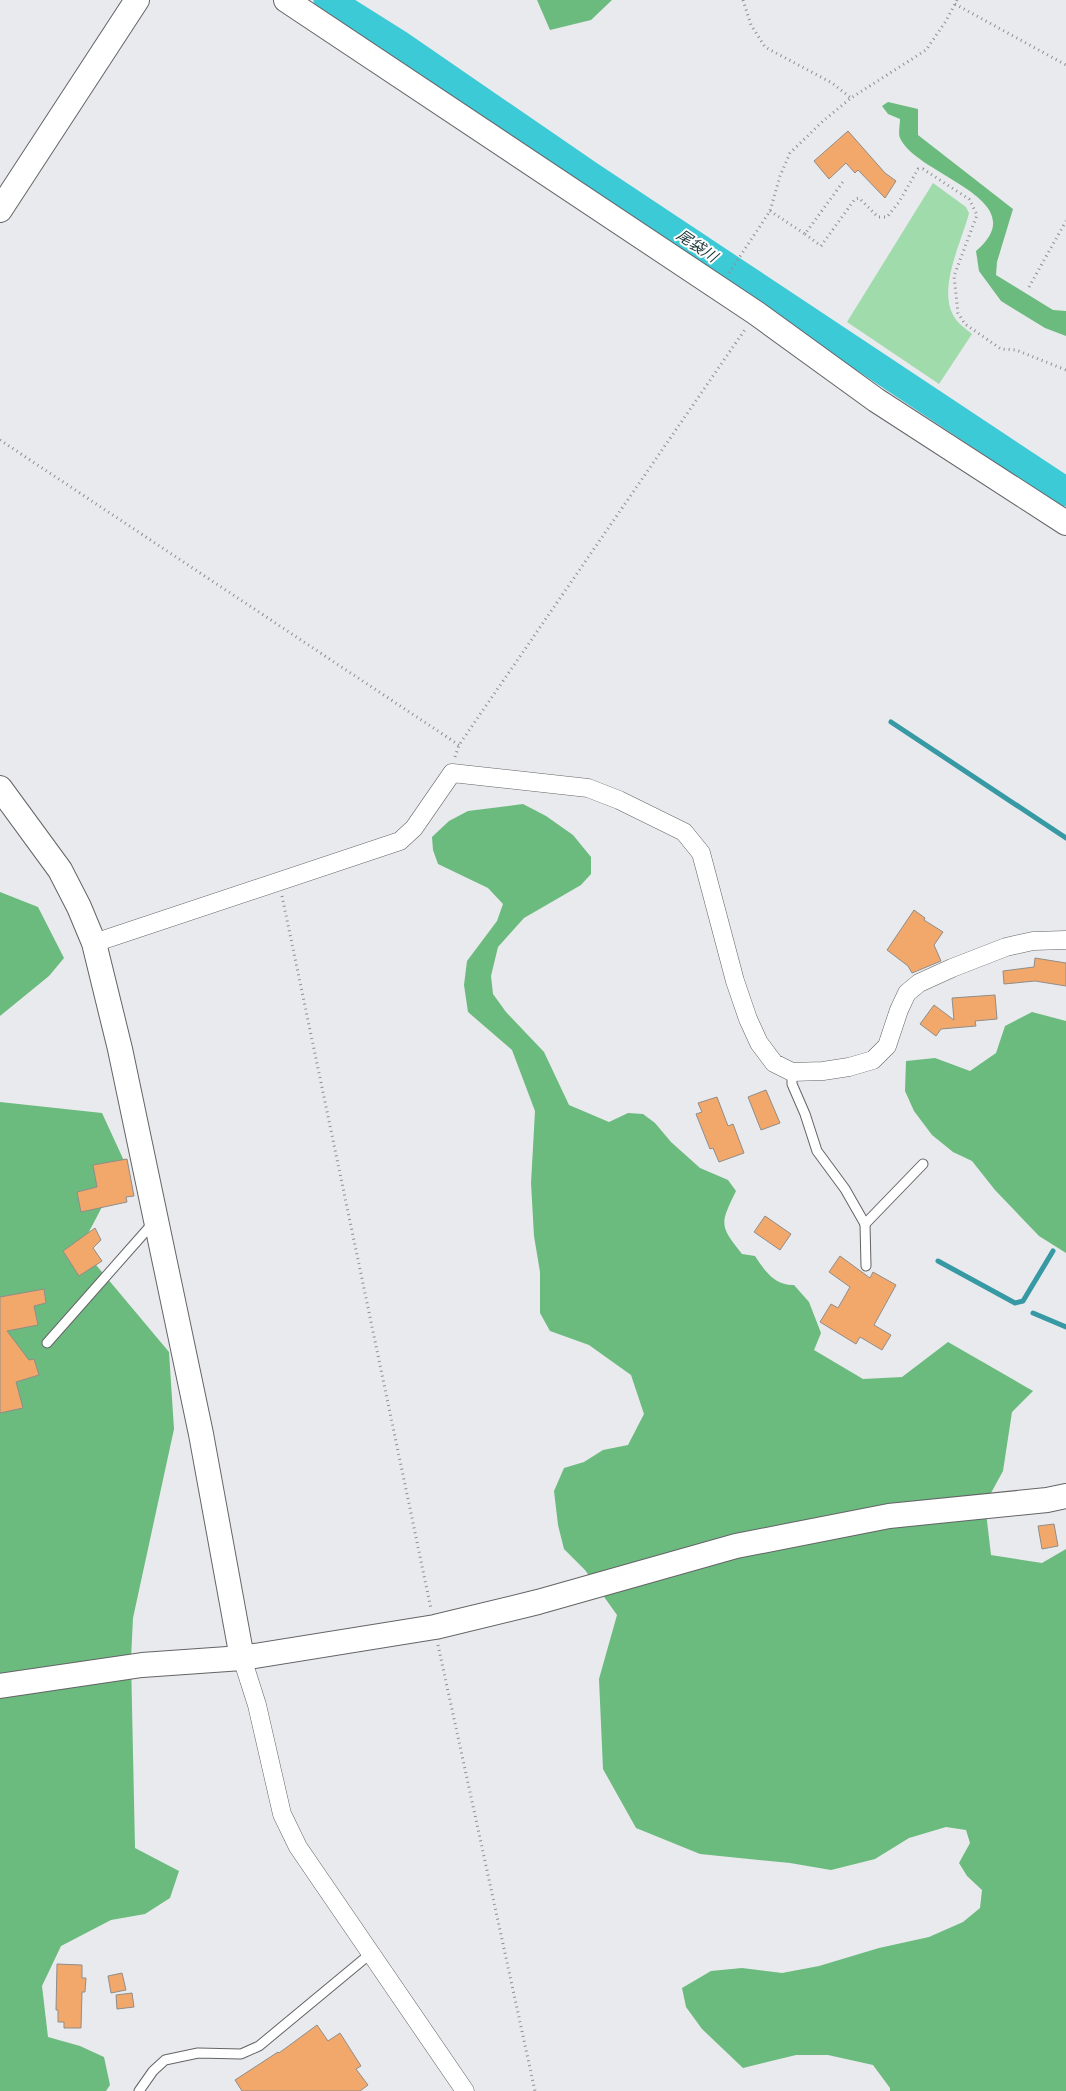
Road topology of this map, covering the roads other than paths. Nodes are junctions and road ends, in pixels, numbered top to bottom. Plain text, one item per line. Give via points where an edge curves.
1 (137, 0) edge
2 (286, 0) edge
3 (0, 210) edge
4 (1066, 523) edge
5 (0, 788) edge
6 (1066, 940) edge
7 (94, 943) junction
8 (792, 1072) junction
9 (923, 1164) dead end
10 (156, 1220) junction
11 (865, 1224) junction
12 (866, 1266) dead end
13 (47, 1343) dead end
14 (1066, 1496) edge
15 (242, 1658) junction
16 (0, 1686) edge
17 (370, 1954) junction
18 (139, 2091) edge
19 (465, 2091) edge

1 - 3 street
2 - 4 street via 756,313 876,400
5 - 7 street via 60,870
6 - 8 street via 1033,941 1006,947 919,983 908,993 899,1010 887,1046 873,1060 823,1071
7 - 8 street via 400,841 414,828 452,773 588,788 684,832 701,852 748,1019 759,1043 774,1063
7 - 10 street
8 - 11 lane via 792,1084 817,1151 845,1189
9 - 11 lane
10 - 13 lane
10 - 15 street via 201,1434
11 - 12 lane
14 - 15 street via 889,1516 736,1546 538,1602 434,1627
15 - 16 street via 142,1665
15 - 17 street via 257,1705 282,1814 298,1847
17 - 18 lane via 260,2046 241,2054 198,2052 165,2060
17 - 19 street

